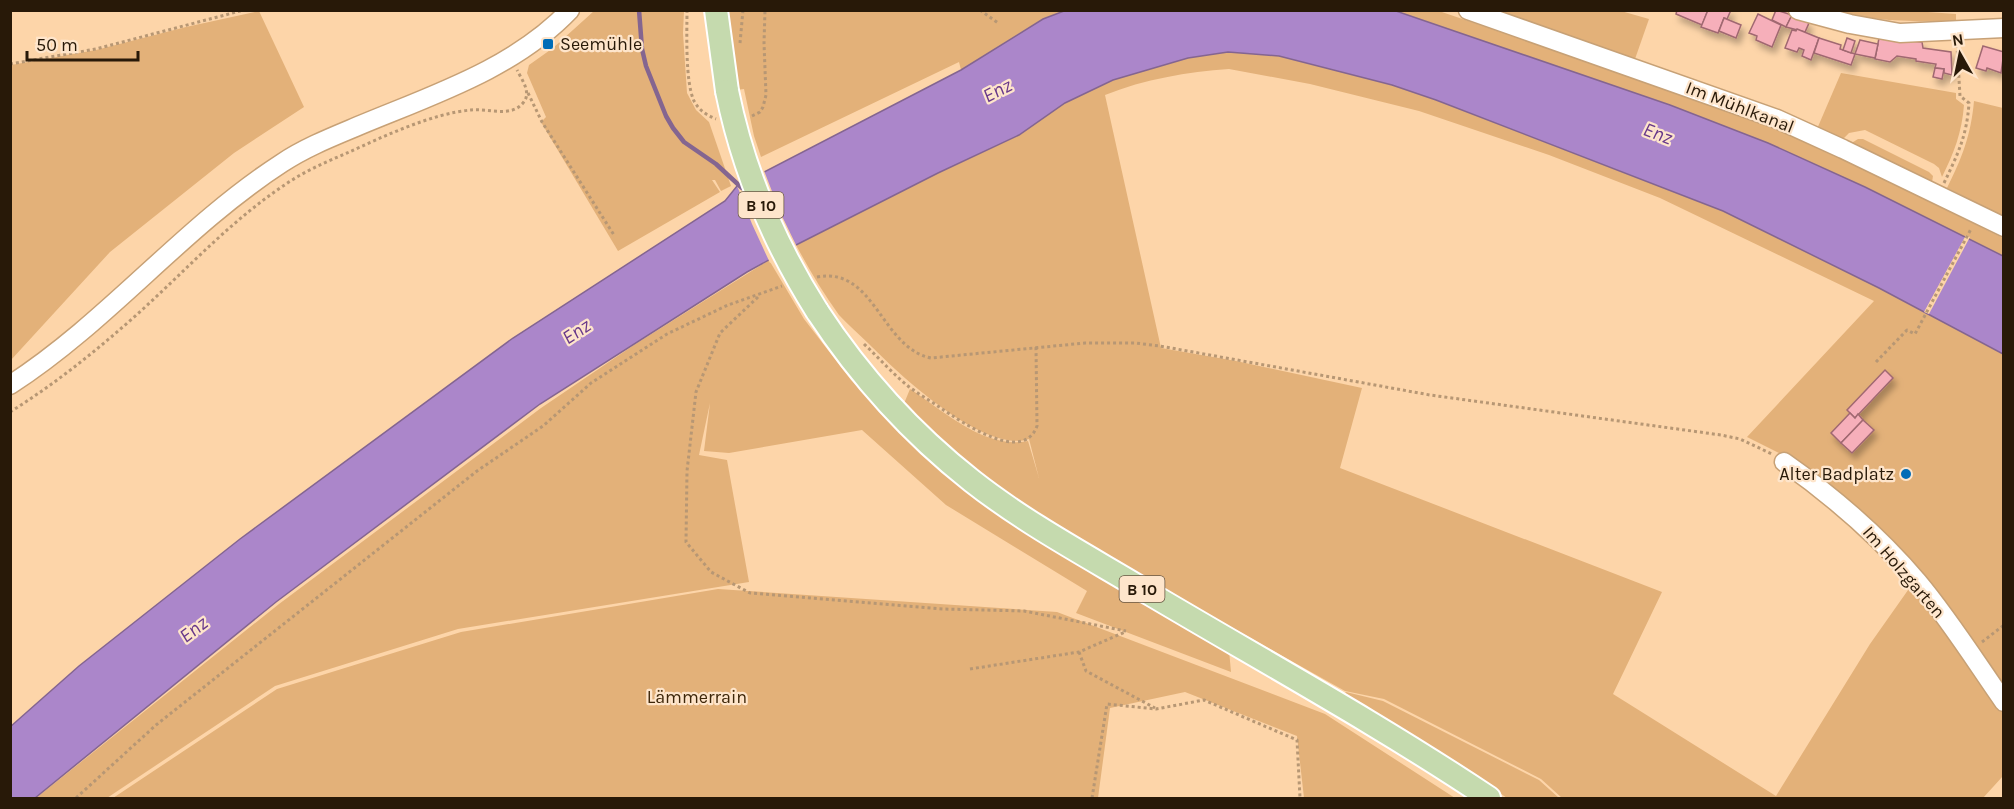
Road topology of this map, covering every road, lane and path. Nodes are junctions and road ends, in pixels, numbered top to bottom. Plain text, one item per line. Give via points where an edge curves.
1 (244, 10) edge
2 (570, 10) edge
3 (716, 10) edge
4 (980, 10) edge
5 (1468, 10) edge
6 (1798, 10) edge
7 (998, 23) dead end
8 (2004, 28) edge
9 (1957, 44) dead end
10 (10, 64) edge
11 (515, 65) dead end
12 (526, 90) junction
13 (1944, 184) dead end
14 (2004, 227) edge
15 (1970, 232) dead end
16 (614, 236) dead end
17 (809, 279) dead end
18 (791, 284) dead end
19 (759, 296) junction
20 (859, 339) dead end
21 (1036, 347) junction
22 (1876, 362) dead end
23 (10, 385) edge
24 (10, 412) edge
25 (1784, 462) joint
26 (2004, 625) edge
27 (1079, 652) junction
28 (1969, 653) junction
29 (970, 669) dead end
30 (2004, 702) edge
31 (1156, 709) junction
32 (76, 798) edge
33 (1092, 798) edge
34 (1300, 798) edge
35 (1489, 798) edge

1 - 10 path via 96,49
2 - 23 street via 532,43 471,79 313,145 283,162 205,222 77,335
3 - 35 main road, B 10, bridge via 727,91 761,206 817,311 848,355 902,418 949,463 1056,538 1392,735
4 - 7 path
5 - 14 street, Im Mühlkanal via 1777,119
6 - 8 street via 1900,33
9 - 13 path via 1960,96 1969,103 1968,120 1961,150
11 - 12 path
12 - 16 path
12 - 24 path via 524,102 517,108 470,110 436,117 288,182 222,233 104,343
15 - 22 path via 1915,334 1907,330
17 - 21 path via 832,276 851,282 904,344 925,357 939,359
18 - 19 path
19 - 27 path via 720,333 696,393 687,471 686,542 711,572 750,593 943,609 1024,611 1126,631
19 - 32 path via 728,305 667,334 591,382 543,426 477,471 156,725
20 - 21 path via 910,387 966,424 1009,442 1027,440 1037,426
21 - 25 path via 1110,342 1188,350 1430,395 1721,435 1760,447
25 - 28 street, Im Holzgarten via 1834,498 1883,543 1919,584
26 - 28 path
27 - 29 path
27 - 31 path via 1086,671
28 - 30 street, Im Holzgarten
31 - 33 path via 1107,704
31 - 34 path via 1204,700 1297,740

